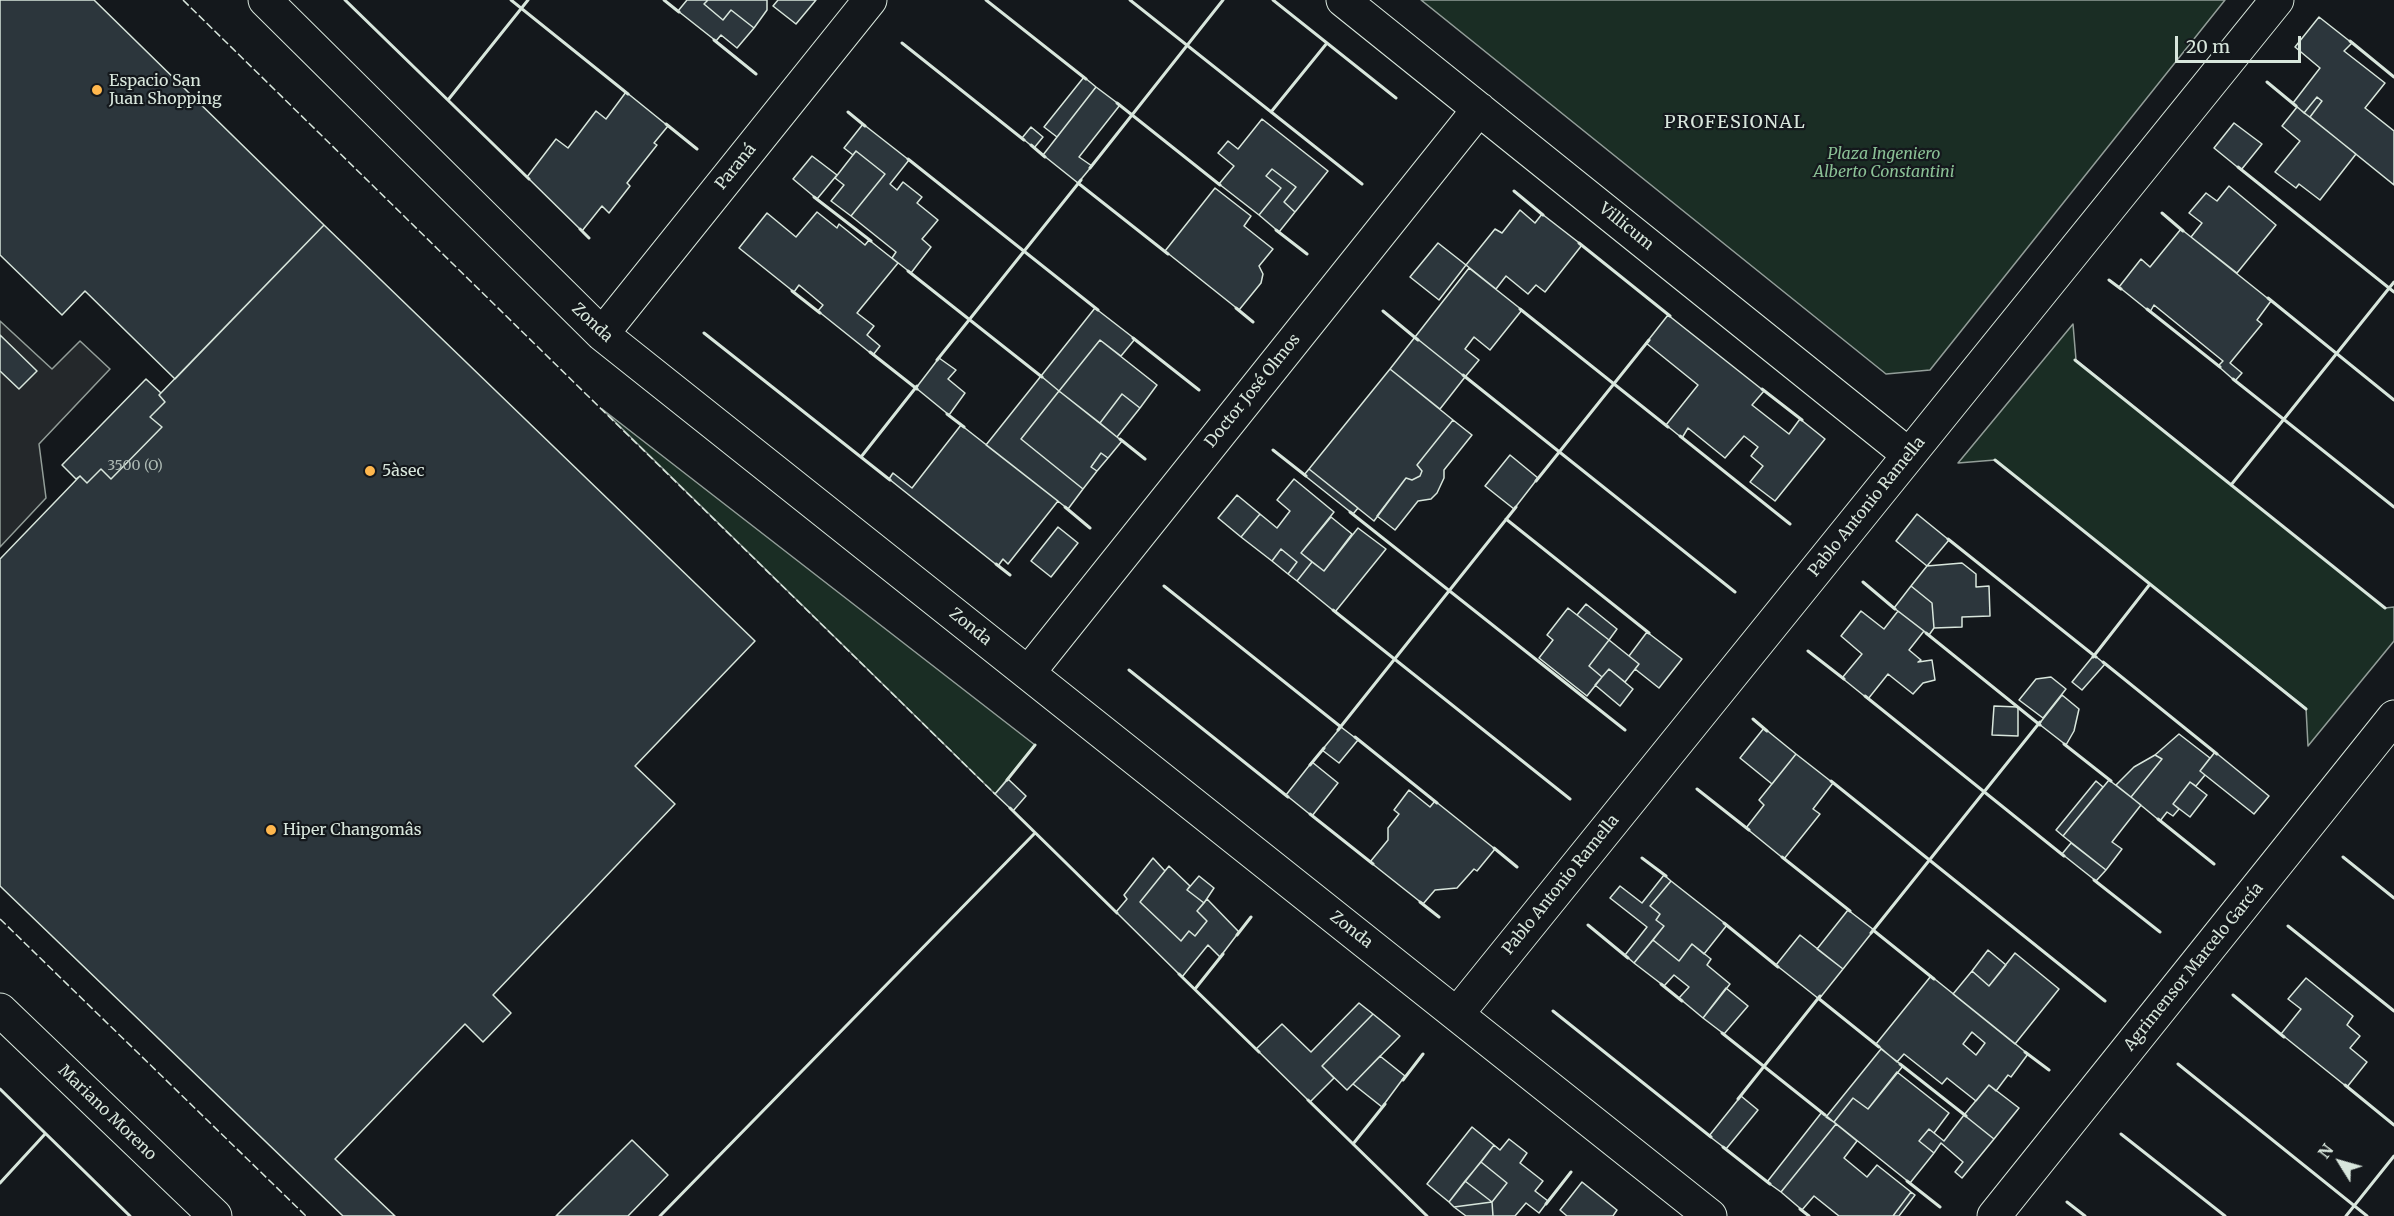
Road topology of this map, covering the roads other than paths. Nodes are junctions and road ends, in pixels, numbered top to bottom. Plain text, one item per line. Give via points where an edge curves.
1 (265, 0) edge
2 (870, 0) edge
3 (1343, 0) edge
4 (2277, 0) edge
5 (1479, 109) junction
6 (602, 334) junction
7 (1909, 455) junction
8 (1028, 673) junction
9 (2394, 717) edge
10 (0, 1010) edge
11 (1457, 1014) junction
12 (215, 1216) edge
13 (1710, 1216) edge
14 (1994, 1216) edge

1 - 6 street, Zonda
2 - 6 street, Paraná
3 - 5 street, Villicum
4 - 7 street, Pablo Antonio Ramella
5 - 7 street, Villicum
5 - 8 street, Doctor José Olmos
6 - 8 street, Zonda
7 - 11 street, Pablo Antonio Ramella
8 - 11 street, Zonda
9 - 14 street, Agrimensor Marcelo García
10 - 12 street, Mariano Moreno
11 - 13 street, Zonda

